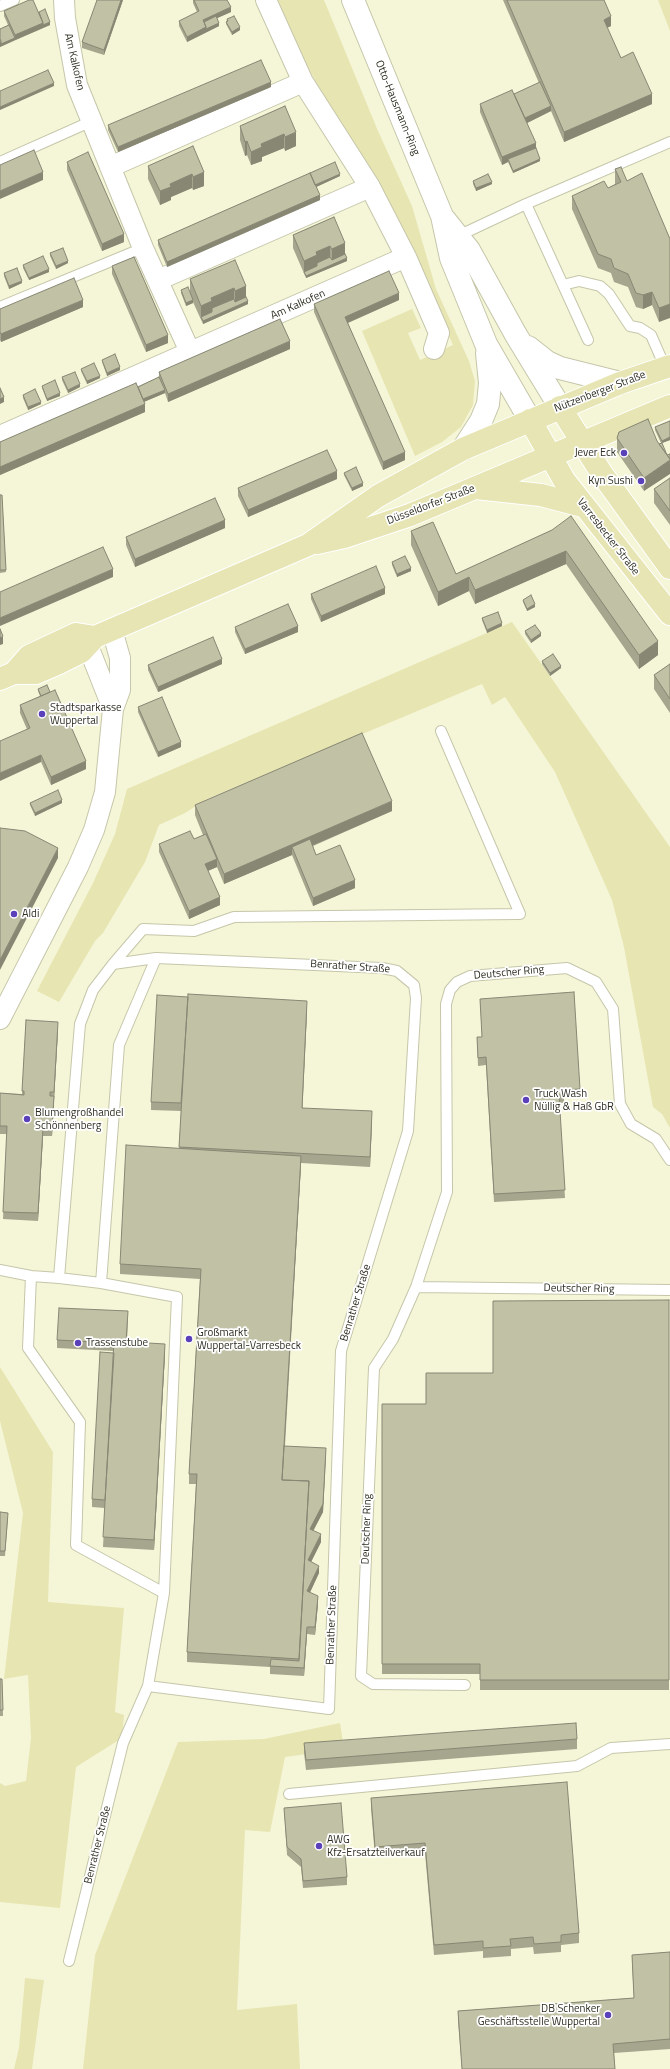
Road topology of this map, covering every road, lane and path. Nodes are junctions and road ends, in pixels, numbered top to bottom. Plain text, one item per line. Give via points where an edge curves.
1 (14, 0) edge
2 (64, 0) edge
3 (266, 0) edge
4 (353, 0) edge
5 (0, 6) edge
6 (303, 82) junction
7 (92, 121) junction
8 (670, 142) edge
9 (0, 162) edge
10 (110, 166) junction
11 (370, 187) junction
12 (526, 204) junction
13 (442, 216) junction
14 (458, 236) junction
15 (143, 248) junction
16 (406, 257) junction
17 (158, 280) junction
18 (563, 285) junction
19 (0, 307) edge
20 (516, 335) junction
21 (588, 340) dead end
22 (486, 344) junction
23 (434, 349) dead end
24 (190, 352) junction
25 (667, 367) edge
26 (620, 383) junction
27 (670, 406) edge
28 (560, 407) junction
29 (530, 420) junction
30 (0, 436) edge
31 (583, 444) junction
32 (463, 449) junction
33 (551, 457) junction
34 (476, 488) junction
35 (583, 506) junction
36 (308, 545) junction
37 (670, 568) edge
38 (670, 614) edge
39 (98, 638) junction
40 (7, 676) edge
41 (113, 710) junction
42 (441, 731) dead end
43 (156, 958) junction
44 (112, 964) junction
45 (0, 1019) edge
46 (670, 1160) edge
47 (0, 1270) edge
48 (31, 1276) junction
49 (59, 1278) junction
50 (101, 1283) junction
51 (416, 1287) junction
52 (670, 1290) edge
53 (164, 1593) junction
54 (465, 1685) dead end
55 (148, 1686) junction
56 (670, 1744) edge
57 (289, 1794) dead end
58 (69, 1961) dead end

1 - 5 lane
2 - 7 street, Am Kalkofen via 77,85
3 - 6 street
4 - 13 street, Otto-Hausmann-Ring
6 - 10 street
6 - 11 street
7 - 9 lane
7 - 10 street, Am Kalkofen
8 - 12 lane
10 - 15 street, Am Kalkofen
11 - 16 street
11 - 17 street
12 - 14 lane
12 - 18 lane
13 - 14 street, Otto-Hausmann-Ring
13 - 22 street, Otto-Hausmann-Ring via 451,258
14 - 20 street, Otto-Hausmann-Ring via 469,250
15 - 17 street, Am Kalkofen
15 - 19 lane
16 - 23 street via 439,333
16 - 24 street, Am Kalkofen
17 - 24 street, Am Kalkofen
18 - 21 lane
18 - 25 lane via 579,281 600,286 609,294 630,326 640,328 651,336
20 - 26 street via 547,362
20 - 28 street, Otto-Hausmann-Ring
22 - 29 street, Otto-Hausmann-Ring
22 - 32 street via 490,383 488,404 481,421
24 - 30 street, Am Kalkofen
25 - 26 main road, Nützenberger Straße
26 - 28 main road, Nützenberger Straße
27 - 31 main road
28 - 29 main road, Nützenberger Straße
28 - 31 main road
29 - 32 main road, Düsseldorfer Straße
29 - 33 main road, Varresbecker Straße
31 - 33 main road
31 - 37 main road
32 - 36 main road, Düsseldorfer Straße via 378,496
33 - 34 main road, Düsseldorfer Straße
33 - 35 main road, Varresbecker Straße
34 - 35 main road via 541,495
34 - 36 main road, Düsseldorfer Straße via 410,515 344,537
35 - 38 main road, Varresbecker Straße
36 - 39 main road, Düsseldorfer Straße
39 - 40 main road via 76,634 29,656
39 - 41 street
39 - 41 street via 120,658 120,690
41 - 45 street via 105,792 94,830 78,868
42 - 44 lane via 520,914 234,917 194,931 143,928
43 - 44 lane, Benrather Straße
43 - 50 lane via 119,1045
43 - 55 lane, Benrather Straße via 382,968 397,971 414,985 416,998 408,1131 341,1351 329,1709
44 - 49 lane via 93,990 80,1024
46 - 51 lane, Deutscher Ring via 656,1140 631,1124 620,1104 613,1008 596,982 568,968 470,976 450,990 446,1004 447,1192
47 - 48 lane, Benrather Straße
48 - 49 lane, Benrather Straße
48 - 53 lane via 28,1348 80,1422 76,1545
49 - 50 lane, Benrather Straße
50 - 53 lane, Benrather Straße via 177,1297
51 - 52 lane, Deutscher Ring
51 - 54 lane, Deutscher Ring via 393,1340 374,1368 361,1676 373,1684
53 - 55 lane, Benrather Straße
55 - 58 lane, Benrather Straße via 123,1743
56 - 57 lane via 610,1748 577,1766

